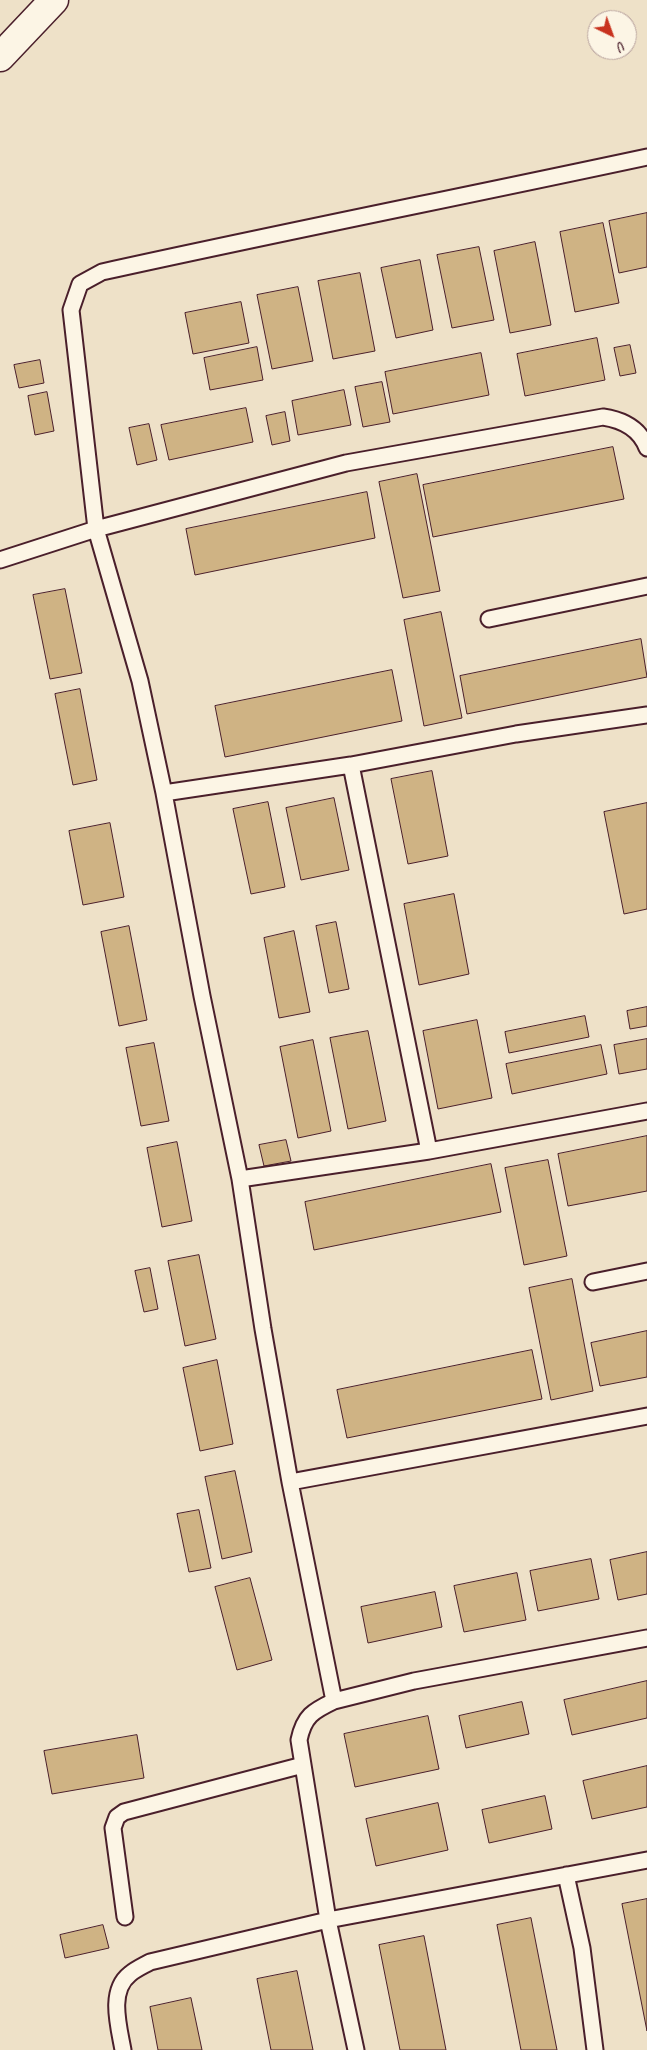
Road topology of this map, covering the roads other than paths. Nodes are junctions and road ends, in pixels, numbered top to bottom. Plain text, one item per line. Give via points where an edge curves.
1 (54, 0) edge
2 (0, 57) edge
3 (647, 157) edge
4 (647, 448) edge
5 (96, 529) junction
6 (0, 560) edge
7 (647, 586) edge
8 (489, 619) dead end
9 (647, 715) edge
10 (351, 765) junction
11 (164, 793) junction
12 (647, 1111) edge
13 (429, 1151) junction
14 (240, 1179) junction
15 (647, 1271) edge
16 (593, 1282) dead end
17 (647, 1416) edge
18 (290, 1482) junction
19 (647, 1638) edge
20 (334, 1701) junction
21 (303, 1765) junction
22 (647, 1860) edge
23 (566, 1875) junction
24 (124, 1917) dead end
25 (328, 1920) junction
26 (123, 2050) edge
27 (356, 2050) edge
28 (595, 2050) edge

1 - 2 street
3 - 5 lane via 102,272 80,284 70,310
4 - 5 lane via 632,427 618,419 603,417 346,463
5 - 6 lane
5 - 11 lane via 140,681
7 - 8 lane
9 - 10 lane via 516,734
10 - 11 lane
10 - 13 lane
11 - 14 lane
12 - 13 lane
13 - 14 lane
14 - 18 lane
15 - 16 lane
17 - 18 lane
18 - 20 lane
19 - 20 lane via 414,1681
20 - 21 lane via 314,1710 302,1726 299,1740
21 - 24 lane via 124,1812 113,1828
21 - 25 lane
22 - 23 lane
23 - 25 lane
23 - 28 lane via 582,1948
25 - 26 lane via 150,1962 128,1975 118,1992 116,2013
25 - 27 lane

